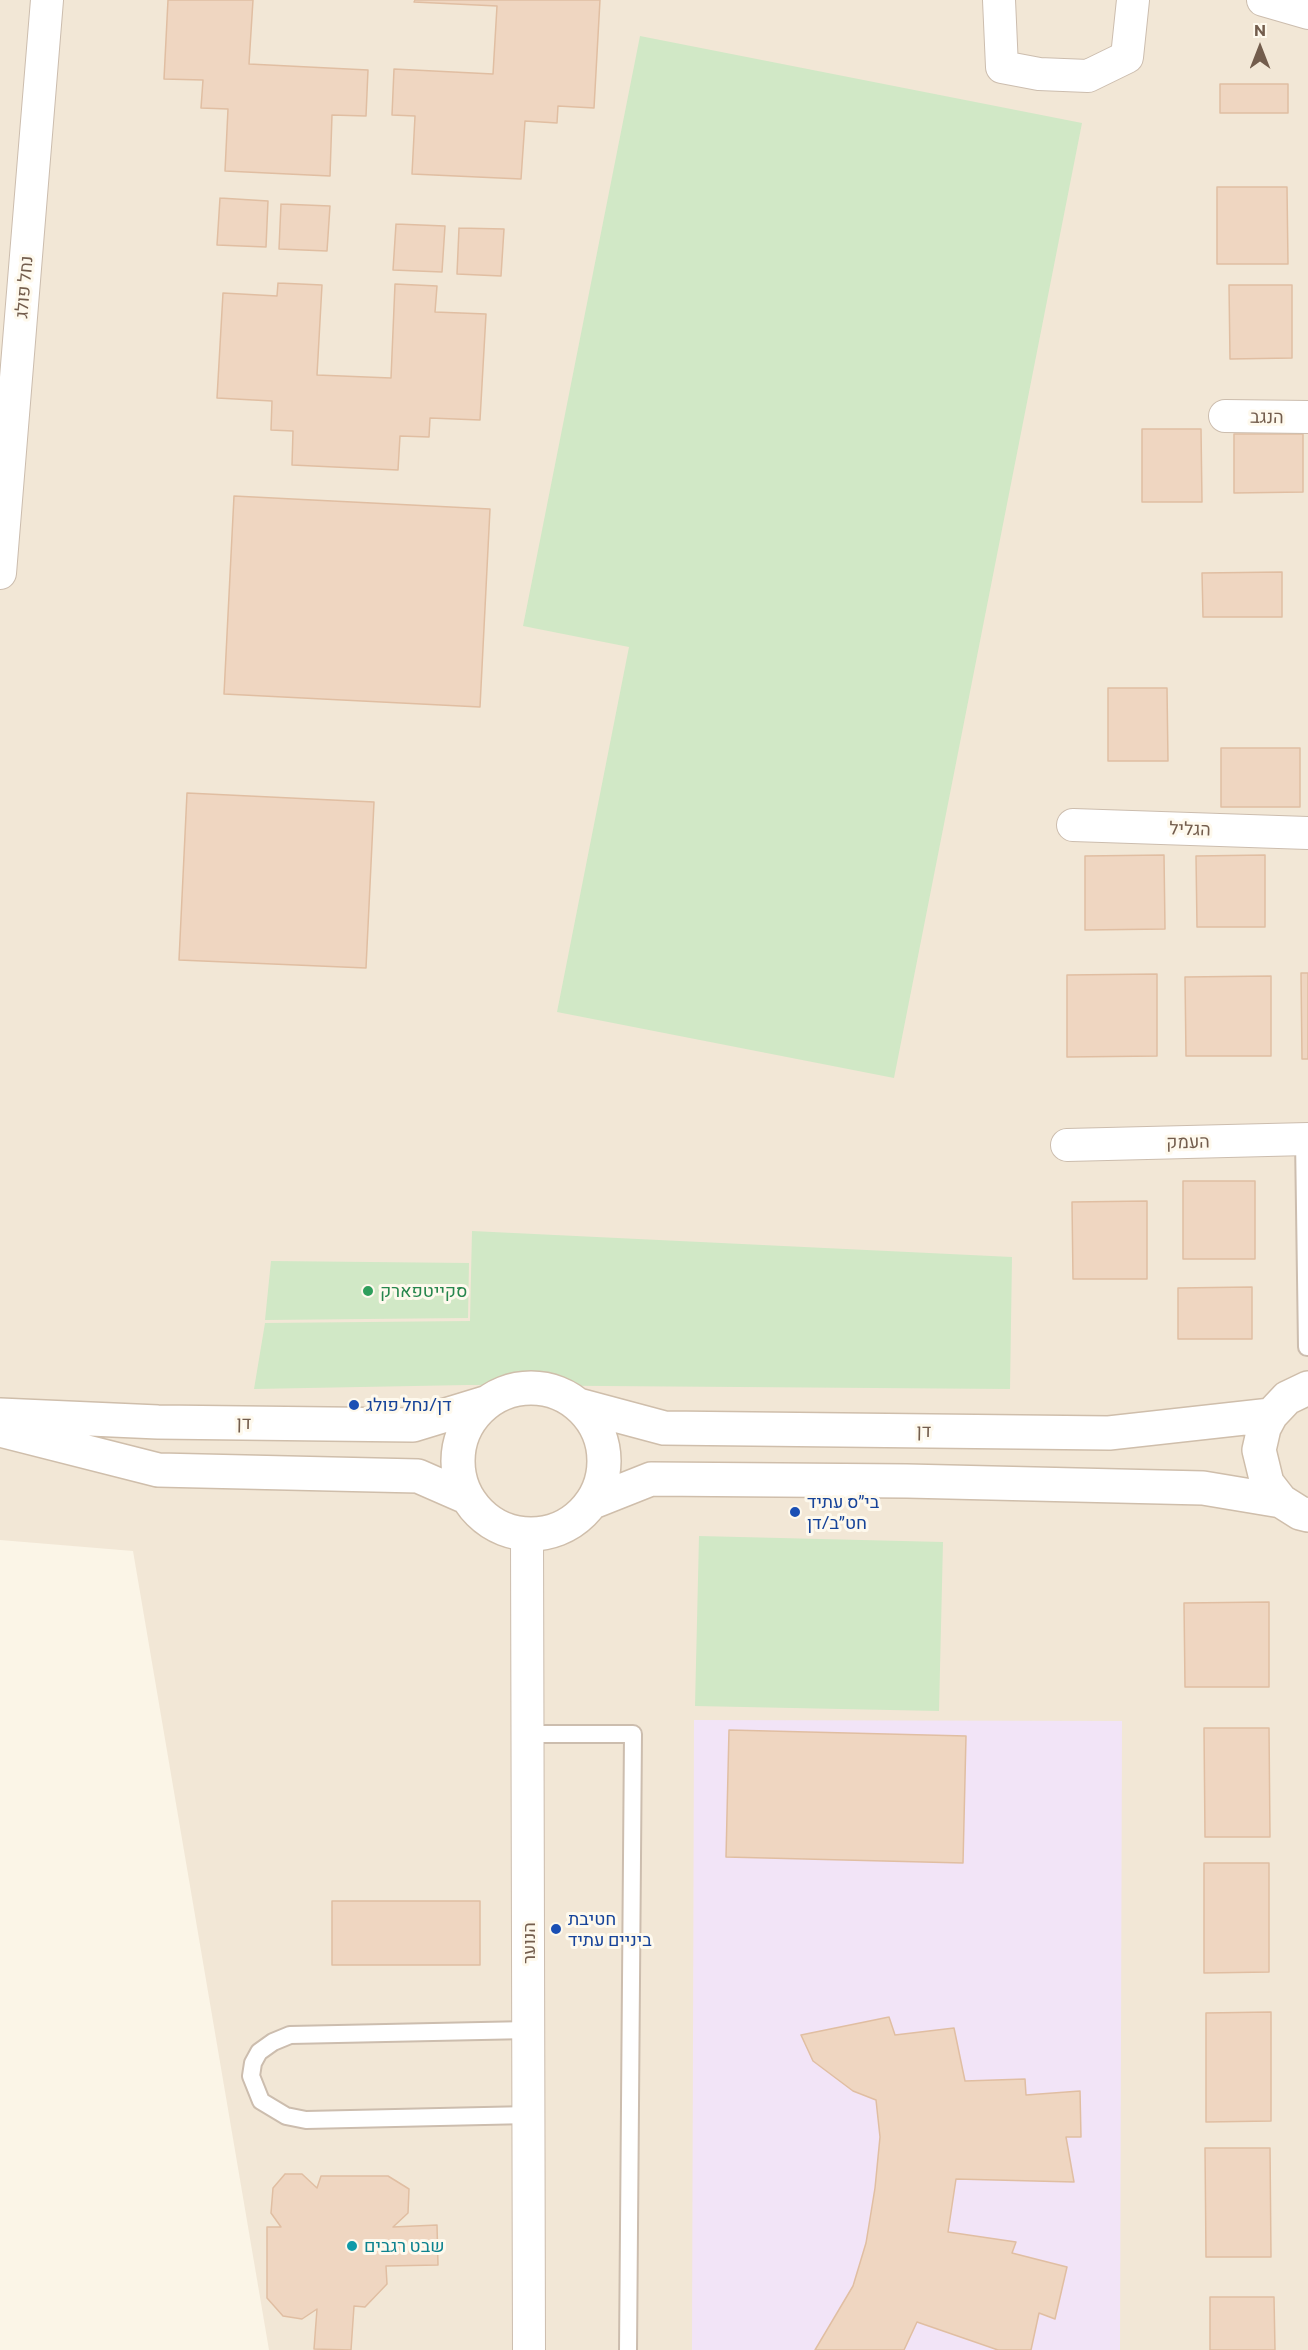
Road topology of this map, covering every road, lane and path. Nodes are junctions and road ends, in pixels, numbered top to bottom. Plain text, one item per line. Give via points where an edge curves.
1 (48, 0) edge
2 (999, 0) edge
3 (1133, 0) edge
4 (1263, 0) edge
5 (1308, 13) edge
6 (7, 397) edge
7 (1225, 416) dead end
8 (1308, 417) edge
9 (0, 573) edge
10 (1073, 825) dead end
11 (1308, 833) edge
12 (1306, 1139) edge
13 (1067, 1144) dead end
14 (1306, 1347) dead end
15 (1308, 1388) edge
16 (485, 1403) junction
17 (578, 1405) junction
18 (0, 1415) edge
19 (1271, 1415) junction
20 (0, 1430) edge
21 (466, 1497) junction
22 (593, 1502) junction
23 (1294, 1508) edge
24 (527, 1535) junction
25 (528, 1734) junction
26 (529, 2030) junction
27 (529, 2115) junction
28 (529, 2350) edge
29 (628, 2350) edge

1 - 6 street, נחל פולג
2 - 3 street via 1002,67 1039,74 1088,76 1127,57
4 - 5 street
6 - 9 street, נחל פולג
7 - 8 street, הנגב
10 - 11 street, הגליל
12 - 13 street, העמק
12 - 14 lane
15 - 19 street via 1287,1398
16 - 17 street via 508,1391 533,1388 556,1392
16 - 18 street, דן via 413,1425 158,1422
16 - 21 street via 468,1423 458,1446 458,1472
17 - 19 street, דן via 664,1428 1109,1433
17 - 22 street via 595,1425 604,1449 604,1474
19 - 23 street via 1259,1450 1267,1483
20 - 21 street via 158,1470 418,1476
21 - 24 street via 481,1516 504,1530
22 - 23 street via 651,1479 908,1481 1203,1488
22 - 24 street via 575,1520 552,1532
24 - 25 street, הנוער
25 - 26 street, הנוער
25 - 29 lane via 633,1734
26 - 27 street, הנוער
26 - 27 lane via 290,2035 260,2052 251,2076 261,2101 286,2116 306,2120
27 - 28 street, הנוער

